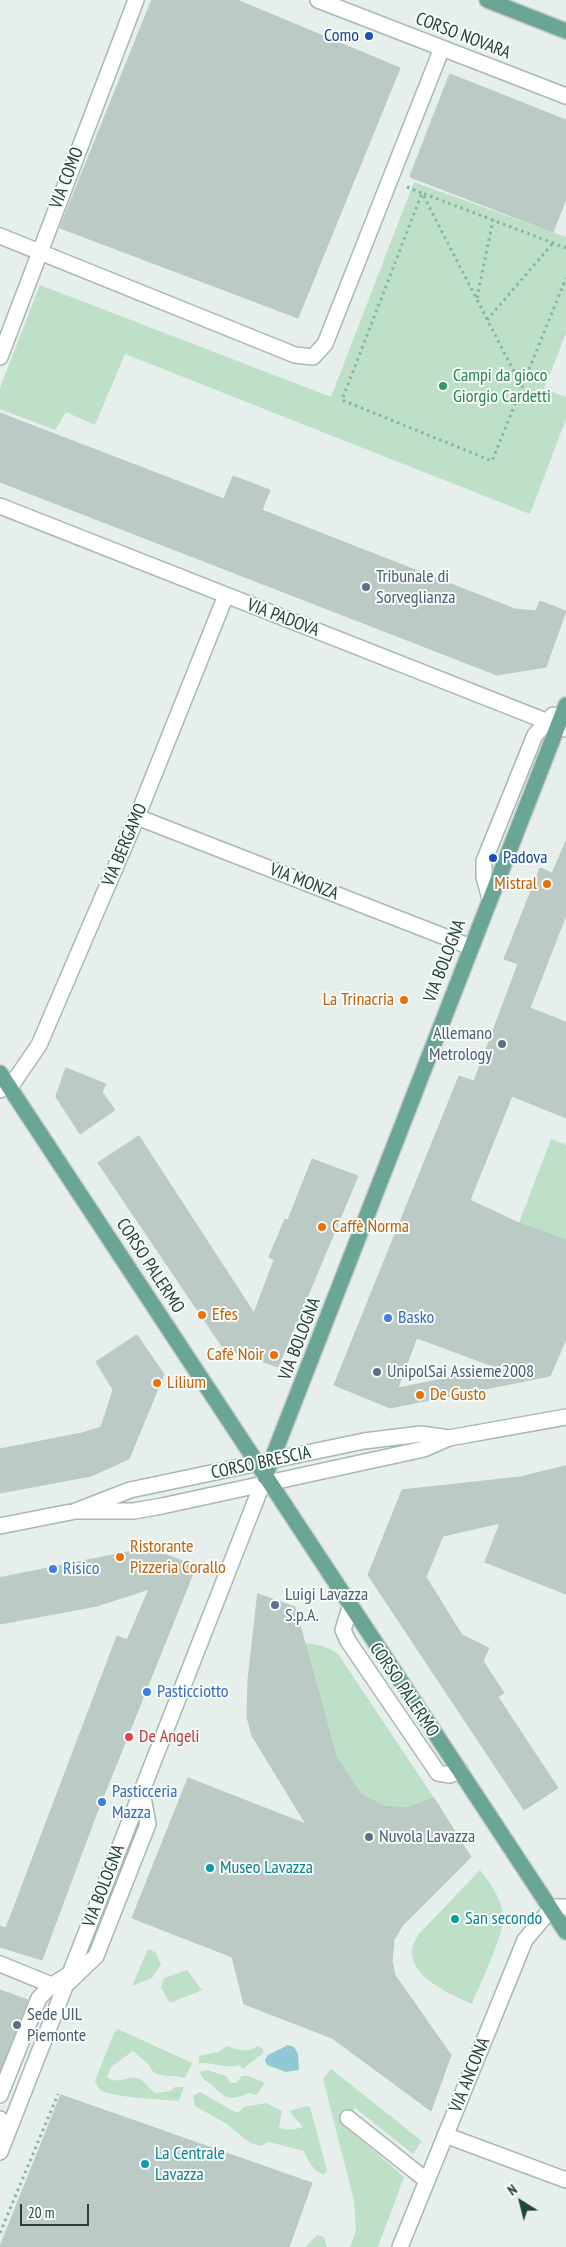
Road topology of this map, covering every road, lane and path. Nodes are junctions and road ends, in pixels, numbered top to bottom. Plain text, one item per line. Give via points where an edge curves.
1 (136, 0) edge
2 (318, 0) edge
3 (487, 0) edge
4 (566, 31) edge
5 (442, 48) junction
6 (566, 96) edge
7 (422, 192) junction
8 (493, 220) junction
9 (0, 236) edge
10 (553, 243) junction
11 (566, 248) edge
12 (39, 251) junction
13 (566, 278) edge
14 (476, 299) junction
15 (487, 320) junction
16 (0, 356) edge
17 (522, 387) junction
18 (0, 506) edge
19 (226, 595) junction
20 (566, 706) edge
21 (559, 727) edge
22 (137, 817) junction
23 (490, 899) junction
24 (471, 947) junction
25 (0, 1073) edge
26 (4, 1088) edge
27 (566, 1417) edge
28 (449, 1438) junction
29 (264, 1462) junction
30 (266, 1480) junction
31 (76, 1511) junction
32 (0, 1526) edge
33 (351, 1604) junction
34 (460, 1770) junction
35 (559, 1908) edge
36 (566, 1932) edge
37 (0, 1964) edge
38 (64, 1983) junction
39 (58, 2094) dead end
40 (0, 2095) edge
41 (348, 2118) dead end
42 (0, 2119) edge
43 (446, 2135) junction
44 (3, 2145) edge
45 (426, 2180) junction
46 (566, 2180) edge
47 (0, 2234) edge
48 (400, 2247) edge

1 - 12 street, VIA COMO
2 - 5 street, CORSO NOVARA
3 - 4 main road
5 - 6 street, CORSO NOVARA
5 - 12 street via 325,344 313,356 295,355
7 - 8 path
7 - 14 path
7 - 17 path via 342,400 492,460
8 - 10 path
8 - 14 path
9 - 12 street
10 - 11 path
10 - 15 path
12 - 16 street, VIA COMO
13 - 17 path
14 - 15 path
15 - 17 path
18 - 19 street, VIA PADOVA
19 - 21 street, VIA PADOVA
19 - 22 street, VIA BERGAMO
20 - 21 main road, VIA BOLOGNA
21 - 23 main road, VIA BOLOGNA
21 - 23 street, VIA BOLOGNA via 535,735 484,861
22 - 24 street, VIA MONZA
22 - 26 street, VIA BERGAMO via 39,1045 13,1083
23 - 24 main road, VIA BOLOGNA
24 - 29 main road, VIA BOLOGNA
25 - 26 main road, CORSO PALERMO
26 - 29 main road, CORSO PALERMO
27 - 28 street, CORSO BRESCIA
28 - 29 street, CORSO BRESCIA via 421,1434 376,1439
28 - 30 street, CORSO BRESCIA via 424,1449
29 - 30 main road, CORSO PALERMO
29 - 31 street, CORSO BRESCIA via 130,1490
30 - 31 street, CORSO BRESCIA via 134,1511
30 - 33 main road, CORSO PALERMO
30 - 38 street, VIA BOLOGNA
31 - 32 street, CORSO BRESCIA
33 - 34 main road, CORSO PALERMO
33 - 34 street, CORSO PALERMO via 343,1630 348,1641 438,1773 450,1775
34 - 35 main road, CORSO PALERMO
35 - 36 main road, CORSO PALERMO
35 - 43 street, VIA ANCONA via 525,1940
37 - 38 street
38 - 40 street, VIA BOLOGNA via 39,1998
38 - 44 street, VIA BOLOGNA
39 - 47 path
41 - 45 street
42 - 44 street, VIA BOLOGNA
43 - 45 street, VIA ANCONA
43 - 46 street
45 - 48 street, VIA ANCONA

